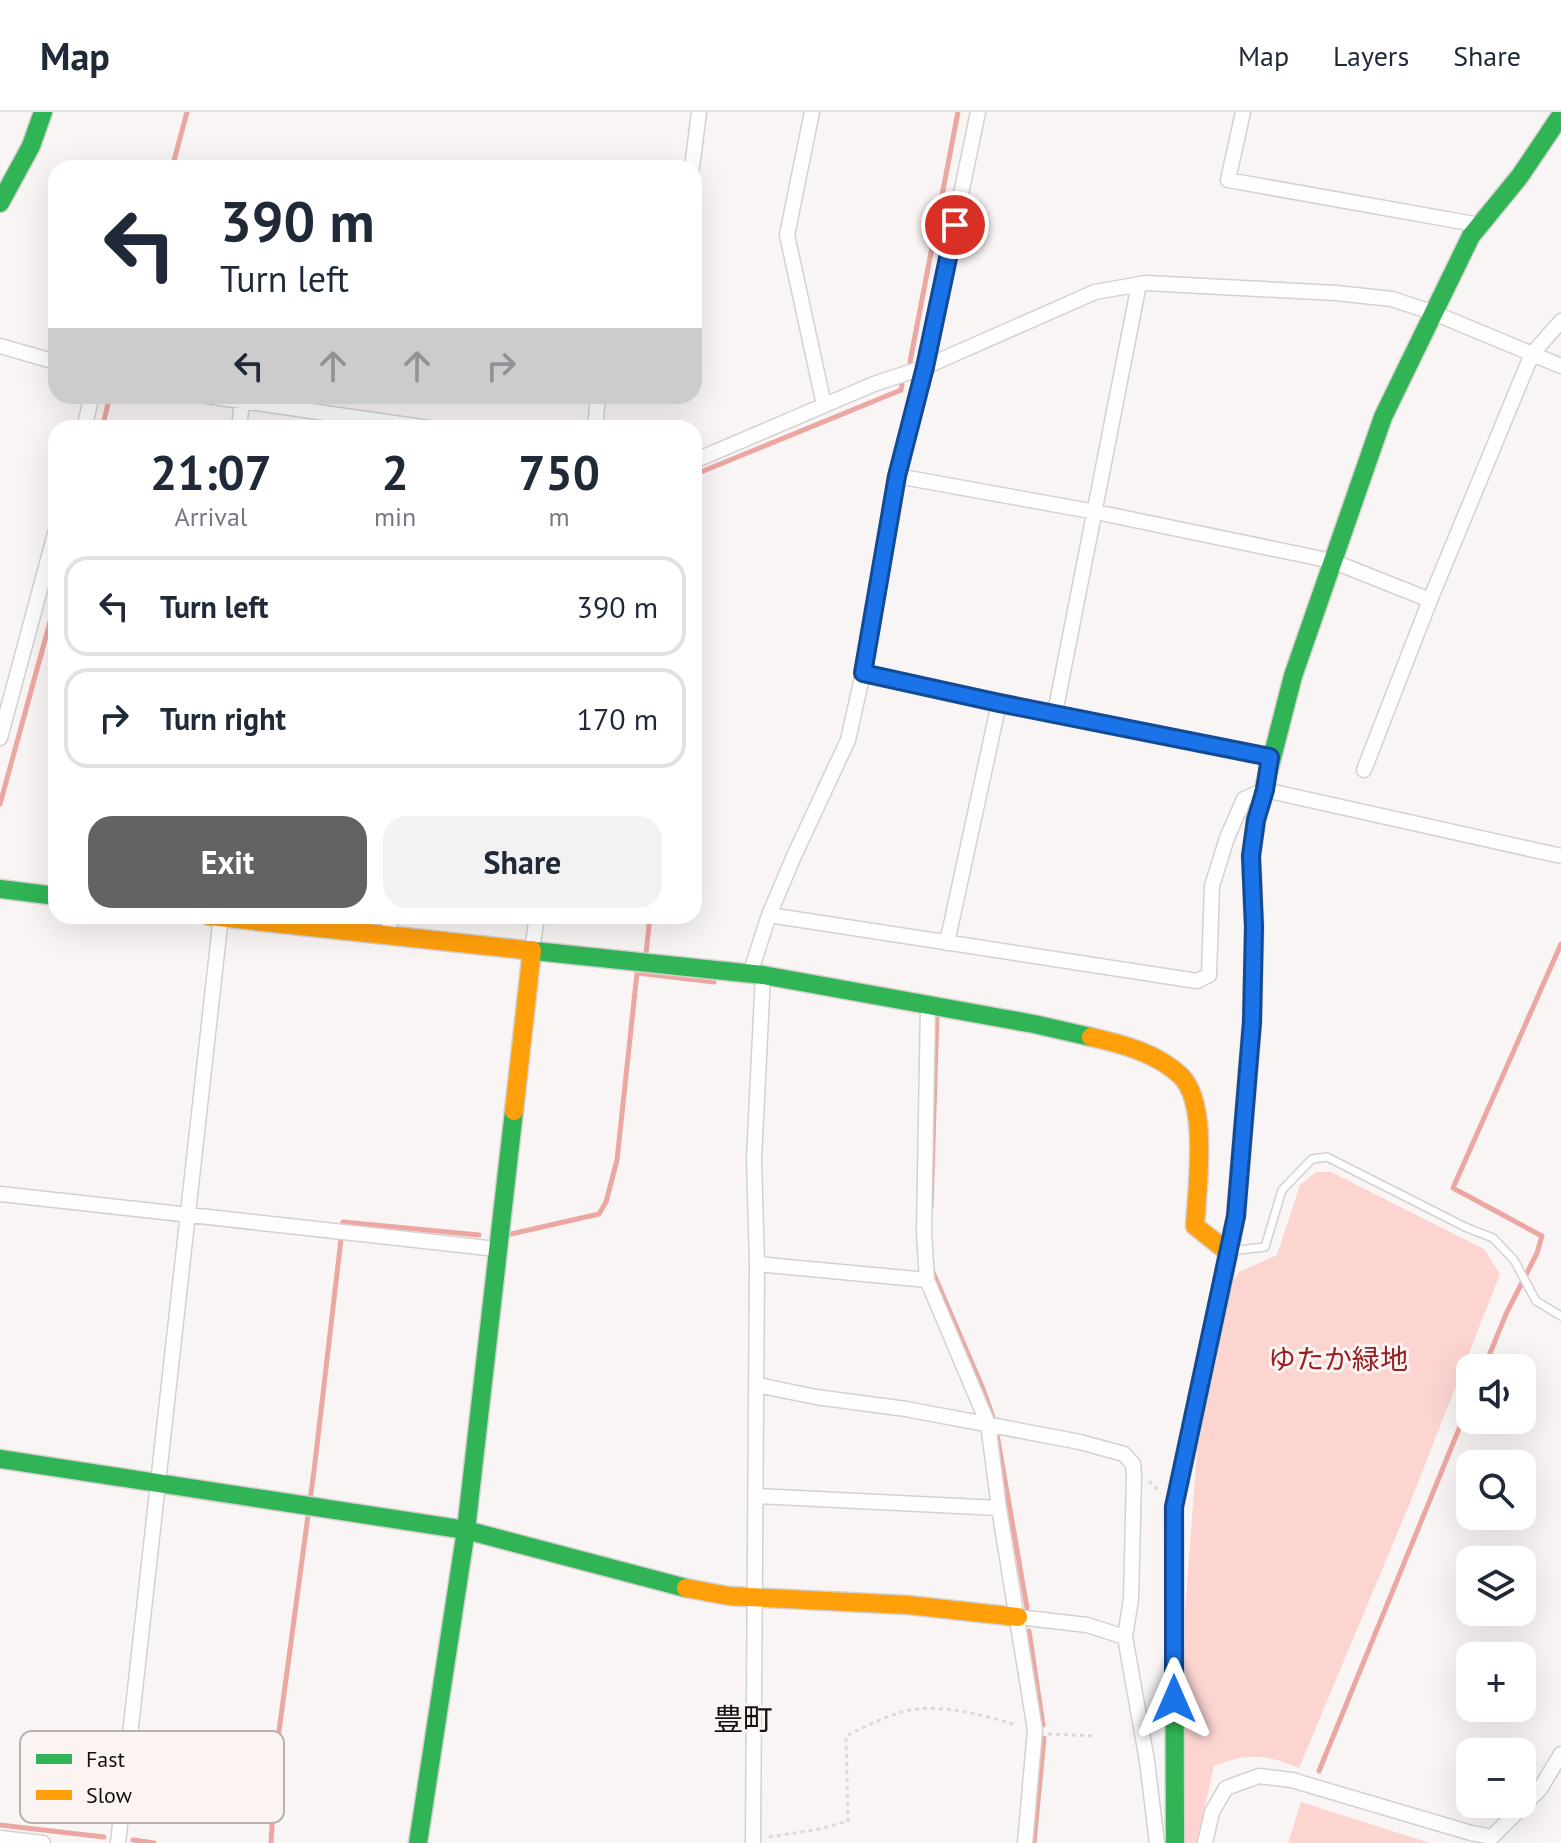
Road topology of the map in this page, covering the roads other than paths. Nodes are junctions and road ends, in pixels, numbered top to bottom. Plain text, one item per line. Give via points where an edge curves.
1 (43, 112) edge
2 (699, 112) edge
3 (812, 112) edge
4 (978, 112) edge
5 (1243, 112) edge
6 (1561, 115) edge
7 (693, 160) edge
8 (0, 203) edge
9 (1480, 225) junction
10 (1139, 284) junction
11 (1434, 313) junction
12 (1561, 321) edge
13 (0, 346) edge
14 (1532, 354) junction
15 (48, 360) edge
16 (1561, 366) edge
17 (925, 367) junction
18 (274, 404) edge
19 (824, 405) junction
20 (377, 420) edge
21 (702, 458) edge
22 (897, 476) junction
23 (1096, 512) junction
24 (48, 560) edge
25 (1332, 561) junction
26 (1430, 600) junction
27 (863, 673) junction
28 (999, 703) junction
29 (1055, 713) junction
30 (0, 738) edge
31 (1270, 757) junction
32 (1364, 770) dead end
33 (1265, 790) junction
34 (1561, 856) edge
35 (0, 889) edge
36 (48, 895) edge
37 (769, 915) junction
38 (216, 924) edge
39 (284, 924) edge
40 (390, 924) edge
41 (536, 924) edge
42 (389, 935) junction
43 (947, 943) junction
44 (532, 950) junction
45 (756, 974) junction
46 (928, 1011) junction
47 (0, 1194) edge
48 (188, 1215) junction
49 (497, 1249) junction
50 (1228, 1252) junction
51 (757, 1264) junction
52 (927, 1280) junction
53 (1561, 1316) edge
54 (757, 1385) junction
55 (993, 1425) junction
56 (0, 1459) edge
57 (160, 1483) junction
58 (755, 1496) junction
59 (999, 1508) junction
60 (466, 1530) junction
61 (753, 1597) junction
62 (1018, 1617) junction
63 (1125, 1637) junction
64 (131, 1731) edge
65 (1561, 1754) edge
66 (120, 1823) edge
67 (0, 1838) edge
68 (753, 1841) edge
69 (43, 1843) edge
70 (118, 1843) edge
71 (418, 1843) edge
72 (1025, 1843) edge
73 (1157, 1843) edge
74 (1175, 1843) edge
75 (1205, 1843) edge

1 - 8 street
2 - 7 street
3 - 19 street via 787,235
4 - 17 street
5 - 9 street via 1228,180
6 - 9 street
9 - 11 street
10 - 11 street via 1336,293 1392,299
10 - 17 street via 1095,292
10 - 23 street
11 - 14 street
11 - 25 street via 1383,417
12 - 14 street
13 - 15 street
14 - 16 street
14 - 26 street
17 - 19 street
17 - 22 street
18 - 20 street
19 - 21 street
22 - 23 street
22 - 27 street
23 - 25 street
23 - 29 street
24 - 30 street
25 - 26 street
25 - 31 street
26 - 32 street
27 - 28 street
27 - 37 street via 848,740
28 - 29 street
28 - 43 street
29 - 31 street
31 - 33 street
33 - 34 street
33 - 43 street via 1244,799 1227,838 1212,886 1209,975 1197,981
33 - 50 street via 1251,856 1252,1022 1236,1216
35 - 36 street
37 - 43 street
37 - 45 street
38 - 48 street
39 - 42 street
40 - 42 street
41 - 44 street
42 - 44 street
44 - 45 street
44 - 49 street
45 - 46 street
45 - 51 street
46 - 50 street via 1047,1026 1108,1041 1155,1057 1183,1078 1197,1111 1195,1226
46 - 52 street
47 - 48 street
48 - 49 street
48 - 57 street
49 - 60 street
50 - 53 lane via 1265,1247 1282,1190 1312,1159 1327,1157 1493,1238 1536,1301
50 - 74 street via 1174,1507
51 - 52 street
51 - 54 street
52 - 55 street
54 - 55 street
54 - 58 street
55 - 59 street
55 - 63 street via 1102,1447 1124,1454 1133,1464 1133,1557
56 - 57 street
57 - 60 street
57 - 64 street
58 - 59 street
58 - 61 street
59 - 62 street
60 - 61 street via 685,1588
60 - 71 street
61 - 62 street via 821,1598
61 - 68 street
62 - 63 street via 1087,1625
62 - 72 street via 1035,1730
63 - 73 street
65 - 75 street via 1540,1789 1492,1837 1292,1780 1259,1776 1226,1788 1212,1812
66 - 70 street
67 - 69 street

